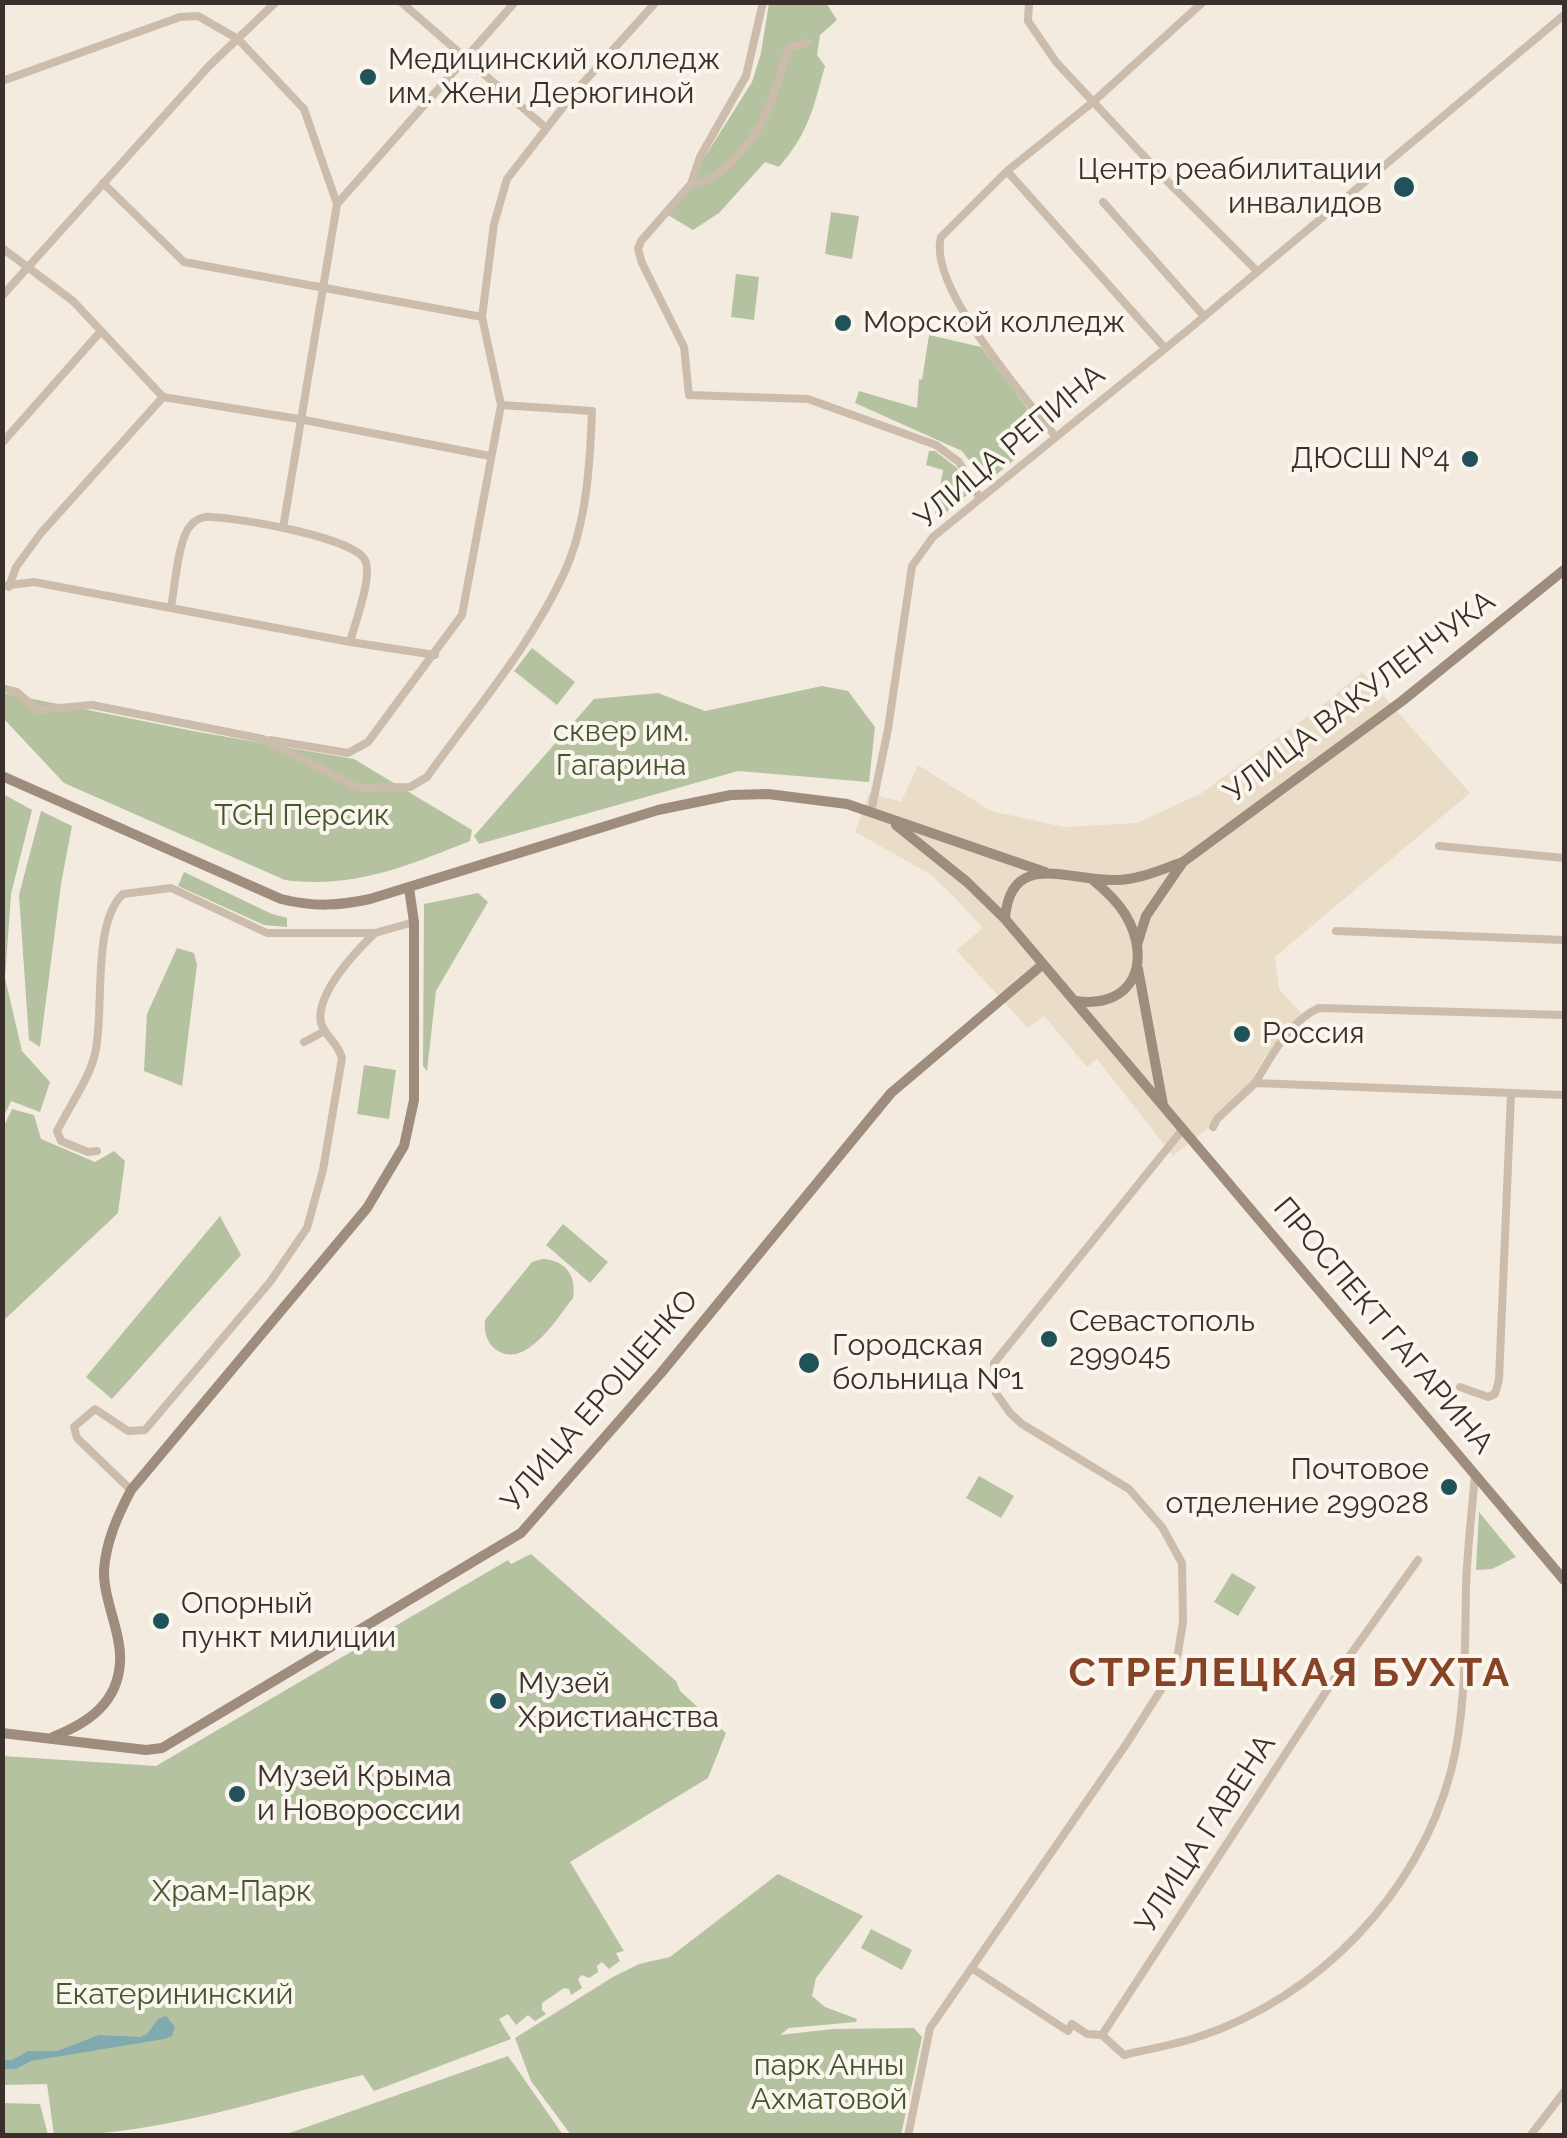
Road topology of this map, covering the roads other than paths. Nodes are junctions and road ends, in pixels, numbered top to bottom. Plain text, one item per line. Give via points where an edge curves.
1 (276, 2) edge
2 (402, 2) edge
3 (515, 2) edge
4 (656, 2) edge
5 (763, 2) edge
6 (1029, 2) edge
7 (1203, 2) edge
8 (1564, 15) edge
9 (238, 39) junction
10 (808, 42) dead end
11 (466, 58) junction
12 (2, 81) edge
13 (1093, 102) junction
14 (546, 128) junction
15 (1008, 171) junction
16 (103, 183) junction
17 (692, 184) junction
18 (1103, 202) dead end
19 (337, 204) junction
20 (2, 248) edge
21 (27, 268) junction
22 (1257, 271) junction
23 (324, 290) junction
24 (2, 296) edge
25 (1203, 315) junction
26 (482, 317) junction
27 (100, 331) junction
28 (1164, 347) junction
29 (163, 396) junction
30 (501, 405) junction
31 (298, 419) junction
32 (1054, 436) junction
33 (2, 443) edge
34 (490, 456) junction
35 (980, 497) junction
36 (282, 528) junction
37 (1564, 570) edge
38 (6, 586) edge
39 (171, 607) junction
40 (350, 642) junction
41 (435, 655) junction
42 (2, 688) edge
43 (262, 739) junction
44 (2, 776) edge
45 (872, 812) junction
46 (892, 821) junction
47 (1439, 846) dead end
48 (1564, 858) edge
49 (1184, 862) junction
50 (1046, 872) junction
51 (1093, 880) junction
52 (409, 888) junction
53 (1004, 919) junction
54 (414, 922) junction
55 (1336, 931) dead end
56 (375, 933) junction
57 (1564, 940) edge
58 (1138, 945) junction
59 (1138, 964) junction
60 (1042, 965) junction
61 (1074, 1000) junction
62 (1564, 1014) edge
63 (325, 1031) junction
64 (304, 1042) dead end
65 (1255, 1083) junction
66 (1511, 1094) junction
67 (1564, 1096) edge
68 (1163, 1106) junction
69 (1214, 1127) dead end
70 (1183, 1129) junction
71 (97, 1151) dead end
72 (1460, 1387) dead end
73 (1475, 1474) junction
74 (132, 1490) junction
75 (1564, 1558) edge
76 (1418, 1560) dead end
77 (1554, 1567) junction
78 (1564, 1580) edge
79 (2, 1733) edge
80 (52, 1738) junction
81 (973, 1969) junction
82 (1102, 2035) junction
83 (1564, 2092) edge
84 (908, 2136) edge
85 (1530, 2136) edge

1 - 9 street
2 - 11 street
3 - 11 street
4 - 14 street
5 - 17 street via 746,76 700,156
6 - 13 street via 1028,21
7 - 13 street
8 - 22 street, УЛИЦА РЕПИНА
9 - 12 street via 198,16 180,18
9 - 16 street
9 - 19 street via 304,109
10 - 17 street via 789,48 767,112 736,158
11 - 14 street
11 - 19 street
13 - 15 street
13 - 22 street
14 - 26 street via 507,179
15 - 28 street
15 - 32 street via 941,237 938,250 958,308
16 - 21 street
16 - 23 street via 184,262
17 - 35 street via 638,249 684,347 688,395 808,399 936,445 959,462
18 - 25 street
19 - 23 street
20 - 21 street
21 - 24 street
21 - 27 street via 73,301
22 - 25 street, УЛИЦА РЕПИНА
23 - 26 street
23 - 31 street
25 - 28 street, УЛИЦА РЕПИНА
26 - 30 street
27 - 29 street
27 - 33 street
28 - 32 street, УЛИЦА РЕПИНА
29 - 31 street
29 - 38 street via 41,533
30 - 34 street
30 - 43 street via 592,411 589,483 566,570 518,651 427,777 410,787 359,788
31 - 34 street
31 - 36 street
32 - 35 street, УЛИЦА РЕПИНА
34 - 41 street via 462,615
35 - 45 street, УЛИЦА РЕПИНА via 933,537 912,566
36 - 39 street via 209,516 193,522 184,536
36 - 40 street via 350,546 364,557 368,573
37 - 49 main road, УЛИЦА ВАКУЛЕНЧУКА via 1402,701
38 - 39 street via 34,582
39 - 40 street
40 - 41 street
41 - 43 street via 368,742 348,753
42 - 43 street via 37,710 92,705
44 - 52 main road via 281,900 342,906
45 - 46 main road
45 - 52 main road via 826,799 731,795 658,810
46 - 50 main road
46 - 53 main road
47 - 48 street
49 - 51 main road, УЛИЦА ВАКУЛЕНЧУКА via 1140,877
49 - 58 main road, УЛИЦА ВАКУЛЕНЧУКА via 1146,916
50 - 51 main road
50 - 53 main road via 1014,886
51 - 58 main road via 1125,914
52 - 54 main road
53 - 60 main road
54 - 56 street
54 - 74 main road via 414,1100 404,1146 368,1208
55 - 57 street
56 - 63 street via 342,965 321,1012
56 - 71 street via 267,933 171,888 123,894 106,935 95,1055 56,1134
58 - 59 main road
59 - 61 main road via 1130,985 1114,998
59 - 68 main road
60 - 61 main road
60 - 80 main road, УЛИЦА ЕРОШЕНКО via 891,1093 521,1533 162,1748
61 - 68 main road, ПРОСПЕКТ ГАГАРИНА
62 - 65 street via 1320,1008 1274,1050
63 - 64 street
63 - 74 street via 342,1058 307,1228 145,1430 128,1432 95,1409 74,1427 77,1438
65 - 66 street
65 - 69 street
66 - 67 street
66 - 72 street via 1500,1380 1488,1397
68 - 70 main road, ПРОСПЕКТ ГАГАРИНА
70 - 73 main road, ПРОСПЕКТ ГАГАРИНА
70 - 81 street via 994,1364 996,1393 1022,1424 1129,1489 1162,1528 1182,1563 1183,1622 1170,1674
73 - 77 main road, ПРОСПЕКТ ГАГАРИНА
73 - 82 street via 1454,1758 1437,1815 1409,1870 1328,1965 1262,2007 1200,2036 1124,2055
74 - 80 main road via 113,1524 104,1571 121,1660 111,1696 85,1725
75 - 77 main road
76 - 82 street, УЛИЦА ГАВЕНА
77 - 78 main road, ПРОСПЕКТ ГАГАРИНА
79 - 80 main road, УЛИЦА ЕРОШЕНКО
81 - 82 street via 1068,2031 1072,2024
81 - 84 street via 930,2028
83 - 85 street

